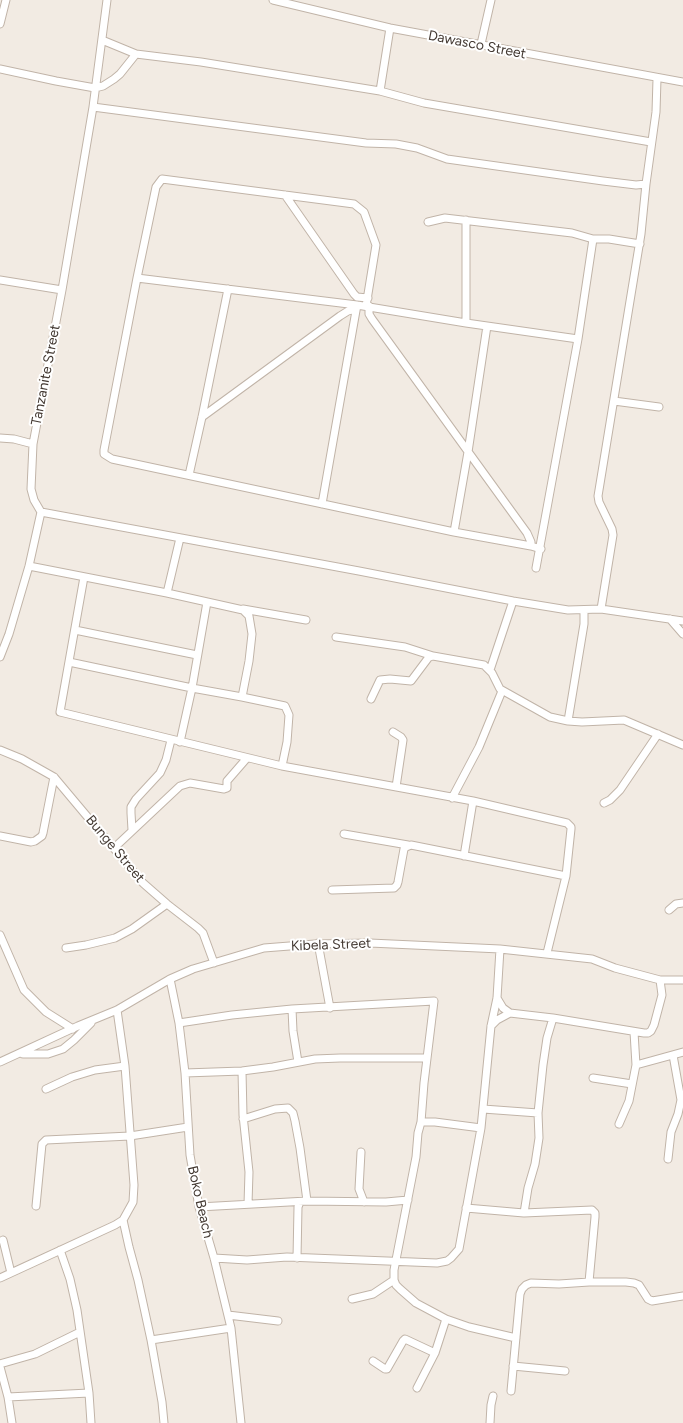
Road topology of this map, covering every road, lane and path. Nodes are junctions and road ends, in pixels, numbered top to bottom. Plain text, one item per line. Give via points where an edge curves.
1 (6, 0) edge
2 (107, 0) edge
3 (273, 0) edge
4 (491, 0) edge
5 (0, 24) edge
6 (390, 28) junction
7 (102, 40) junction
8 (481, 44) junction
9 (136, 54) junction
10 (0, 69) edge
11 (657, 78) junction
12 (683, 82) edge
13 (95, 88) junction
14 (380, 91) junction
15 (92, 107) junction
16 (651, 142) junction
17 (646, 184) junction
18 (285, 195) junction
19 (466, 220) junction
20 (428, 222) dead end
21 (593, 239) junction
22 (640, 244) junction
23 (137, 278) junction
24 (0, 280) edge
25 (228, 289) junction
26 (62, 290) junction
27 (368, 298) junction
28 (368, 306) junction
29 (356, 307) junction
30 (466, 323) junction
31 (487, 326) junction
32 (578, 339) junction
33 (614, 401) junction
34 (659, 407) dead end
35 (202, 418) junction
36 (0, 438) edge
37 (33, 444) junction
38 (468, 452) junction
39 (189, 475) junction
40 (322, 504) junction
41 (41, 512) junction
42 (454, 532) junction
43 (180, 538) junction
44 (531, 546) junction
45 (541, 549) junction
46 (29, 566) junction
47 (536, 568) dead end
48 (84, 577) junction
49 (167, 593) junction
50 (513, 601) junction
51 (207, 602) junction
52 (239, 609) junction
53 (601, 609) junction
54 (584, 610) junction
55 (669, 619) junction
56 (306, 620) dead end
57 (683, 621) edge
58 (75, 630) junction
59 (683, 634) edge
60 (336, 637) dead end
61 (197, 655) junction
62 (433, 656) junction
63 (0, 657) edge
64 (69, 662) junction
65 (490, 670) junction
66 (192, 688) junction
67 (502, 691) junction
68 (242, 696) junction
69 (371, 699) dead end
70 (568, 721) junction
71 (393, 732) dead end
72 (658, 734) junction
73 (171, 740) junction
74 (180, 742) junction
75 (683, 745) edge
76 (0, 750) edge
77 (247, 758) junction
78 (282, 766) junction
79 (54, 777) junction
80 (396, 787) junction
81 (452, 798) junction
82 (474, 801) junction
83 (604, 803) dead end
84 (132, 830) junction
85 (344, 834) dead end
86 (0, 836) edge
87 (408, 845) junction
88 (114, 848) junction
89 (464, 856) junction
90 (566, 876) junction
91 (332, 890) dead end
92 (683, 903) edge
93 (167, 904) junction
94 (669, 910) dead end
95 (0, 935) edge
96 (318, 943) junction
97 (66, 948) dead end
98 (500, 949) junction
99 (547, 953) junction
100 (214, 963) junction
101 (170, 979) junction
102 (660, 980) junction
103 (683, 980) edge
104 (496, 998) junction
105 (330, 1008) junction
106 (292, 1009) junction
107 (117, 1010) junction
108 (510, 1013) junction
109 (553, 1018) junction
110 (94, 1020) junction
111 (179, 1023) junction
112 (490, 1026) junction
113 (73, 1029) junction
114 (634, 1032) junction
115 (683, 1052) edge
116 (19, 1054) junction
117 (673, 1055) junction
118 (427, 1058) junction
119 (0, 1062) edge
120 (298, 1062) junction
121 (636, 1065) junction
122 (125, 1066) junction
123 (242, 1071) junction
124 (185, 1073) junction
125 (593, 1078) dead end
126 (632, 1084) junction
127 (46, 1089) dead end
128 (483, 1109) junction
129 (538, 1113) junction
130 (243, 1119) junction
131 (421, 1122) junction
132 (619, 1124) dead end
133 (188, 1127) junction
134 (480, 1128) junction
135 (130, 1136) junction
136 (360, 1152) dead end
137 (668, 1159) dead end
138 (408, 1200) junction
139 (303, 1202) junction
140 (364, 1202) junction
141 (248, 1204) junction
142 (36, 1206) dead end
143 (200, 1208) junction
144 (466, 1208) junction
145 (524, 1213) junction
146 (123, 1220) junction
147 (3, 1240) dead end
148 (60, 1250) junction
149 (214, 1258) junction
150 (297, 1258) junction
151 (396, 1262) junction
152 (11, 1273) junction
153 (0, 1278) edge
154 (394, 1280) junction
155 (589, 1282) junction
156 (683, 1296) edge
157 (352, 1299) dead end
158 (228, 1315) junction
159 (446, 1319) junction
160 (278, 1321) dead end
161 (231, 1328) junction
162 (80, 1332) junction
163 (516, 1338) junction
164 (151, 1340) junction
165 (436, 1353) junction
166 (372, 1361) dead end
167 (0, 1364) edge
168 (513, 1366) junction
169 (0, 1367) edge
170 (565, 1371) dead end
171 (417, 1388) dead end
172 (511, 1391) dead end
173 (89, 1393) junction
174 (493, 1396) dead end
175 (8, 1397) junction
176 (12, 1423) edge
177 (91, 1423) edge
178 (164, 1423) edge
179 (240, 1423) edge
180 (490, 1423) edge

1 - 5 street
2 - 7 street, Tanzanite Street
3 - 6 street, Dawasco Street
4 - 8 street
6 - 8 street, Dawasco Street
6 - 14 street
7 - 9 street
7 - 13 street, Tanzanite Street
8 - 11 street, Dawasco Street
9 - 13 street via 114,79
9 - 14 street
10 - 13 street
11 - 12 street, Dawasco Street
11 - 16 street via 656,112
13 - 15 street, Tanzanite Street
14 - 16 street via 424,103
15 - 17 street via 366,143 396,144 417,148 447,159 603,181
15 - 26 street, Tanzanite Street
16 - 17 street
17 - 22 street
18 - 23 street via 162,180 156,187
18 - 27 street via 354,294
18 - 27 street via 354,204 364,212 376,245
19 - 20 street via 445,218
19 - 21 street via 572,233
19 - 30 street
21 - 22 street
21 - 32 street
22 - 33 street
23 - 25 street
23 - 39 street via 104,454 112,459
24 - 26 street
25 - 29 street
25 - 35 street
26 - 37 street, Tanzanite Street
27 - 28 street
28 - 29 street
28 - 30 street
28 - 38 street via 372,319
29 - 35 street via 340,316
29 - 40 street
30 - 31 street
31 - 32 street
31 - 38 street
32 - 45 street
33 - 34 street
33 - 53 street via 598,496 613,535
35 - 39 street
36 - 37 street
37 - 41 street, Tanzanite Street via 31,489
38 - 42 street
38 - 44 street via 527,533
39 - 40 street
40 - 42 street
41 - 43 street
41 - 46 street
42 - 44 street
43 - 49 street
43 - 50 street
44 - 45 street
45 - 47 street
46 - 48 street
46 - 63 street
48 - 49 street
48 - 58 street
49 - 51 street
50 - 54 street via 568,610
50 - 65 street
51 - 52 street
51 - 61 street
52 - 56 street
52 - 68 street via 247,612 252,634
53 - 54 street
53 - 55 street
54 - 70 street
55 - 57 street
55 - 59 street
58 - 61 street
58 - 64 street
60 - 62 street via 405,647
61 - 66 street
62 - 65 street via 484,665
62 - 69 street via 429,657 411,681 380,680
64 - 66 street
64 - 73 street via 60,712
65 - 67 street
66 - 68 street
66 - 74 street
67 - 70 street via 550,717
67 - 81 street via 479,747
68 - 78 street via 285,706 288,710 287,742
70 - 72 street via 624,720
71 - 80 street via 402,737 403,743
72 - 75 street
72 - 83 street via 620,790
73 - 74 street
73 - 84 street via 160,773 131,807
74 - 77 street
76 - 79 street, Bunge Street
77 - 78 street
77 - 84 street via 227,781 227,788 190,783 180,786
78 - 80 street
79 - 86 street via 42,836 31,842
79 - 88 street, Bunge Street
80 - 81 street
81 - 82 street
82 - 89 street
82 - 90 street via 570,825
84 - 88 street
85 - 87 street
87 - 89 street
87 - 91 street via 404,849 398,882 394,888
88 - 93 street, Bunge Street via 143,883
89 - 90 street
90 - 99 street
92 - 94 street via 676,904
93 - 97 street via 115,938
93 - 100 street, Bunge Street via 203,933
95 - 113 street via 24,990 46,1012
96 - 98 street, Kibela Street
96 - 100 street, Kibela Street via 264,948
96 - 105 street
98 - 99 street, Kibela Street
98 - 104 street
99 - 102 street, Kibela Street via 592,958 615,968
100 - 101 street, Kibela Street via 193,968
101 - 107 street, Kibela Street
101 - 111 street, Boko Beach
102 - 103 street, Kibela Street
102 - 114 street via 662,995 653,1028 644,1033
104 - 108 street
104 - 112 street
105 - 106 street
105 - 118 street via 434,1001
106 - 111 street
106 - 120 street
107 - 110 street, Kibela Street
107 - 122 street
108 - 109 street
108 - 112 street
109 - 114 street
109 - 129 street via 547,1038
110 - 113 street, Kibela Street
110 - 116 street via 63,1049 48,1054
111 - 124 street, Boko Beach
112 - 128 street
113 - 116 street, Kibela Street
114 - 121 street
115 - 117 street
116 - 119 street, Kibela Street
117 - 121 street
117 - 137 street via 681,1100 671,1132
118 - 120 street via 340,1058
118 - 131 street
120 - 123 street
121 - 126 street
122 - 127 street via 95,1070
122 - 135 street
123 - 124 street
123 - 130 street
124 - 133 street, Boko Beach
125 - 126 street
126 - 132 street via 629,1101
128 - 129 street
128 - 134 street
129 - 145 street via 535,1164
130 - 139 street via 275,1109 288,1108 292,1113 296,1121 300,1148
130 - 141 street via 249,1172
131 - 134 street
131 - 138 street
133 - 135 street
133 - 143 street, Boko Beach via 190,1155
134 - 144 street
135 - 142 street via 46,1140 42,1144
135 - 146 street via 133,1202
136 - 140 street via 359,1190
138 - 140 street
138 - 151 street
139 - 140 street
139 - 141 street
139 - 150 street via 298,1207
141 - 143 street
143 - 149 street, Boko Beach
144 - 145 street
144 - 151 street via 459,1249 447,1261
145 - 155 street via 594,1211
146 - 148 street
146 - 164 street
147 - 152 street
148 - 152 street
148 - 162 street via 70,1279
149 - 150 street
149 - 158 street, Boko Beach
150 - 151 street
151 - 154 street
152 - 153 street
154 - 157 street via 373,1294
154 - 159 street via 396,1285 416,1303
155 - 156 street via 634,1283 639,1285 652,1301
155 - 163 street via 526,1285 520,1294
158 - 160 street
158 - 161 street, Boko Beach
159 - 163 street via 470,1328
159 - 165 street
161 - 164 street
161 - 179 street, Boko Beach
162 - 167 street via 36,1354
162 - 173 street
163 - 168 street
164 - 178 street
165 - 166 street via 407,1339 403,1341 387,1368
165 - 171 street
168 - 170 street
168 - 172 street
169 - 175 street
173 - 175 street
173 - 177 street
174 - 180 street
175 - 176 street

